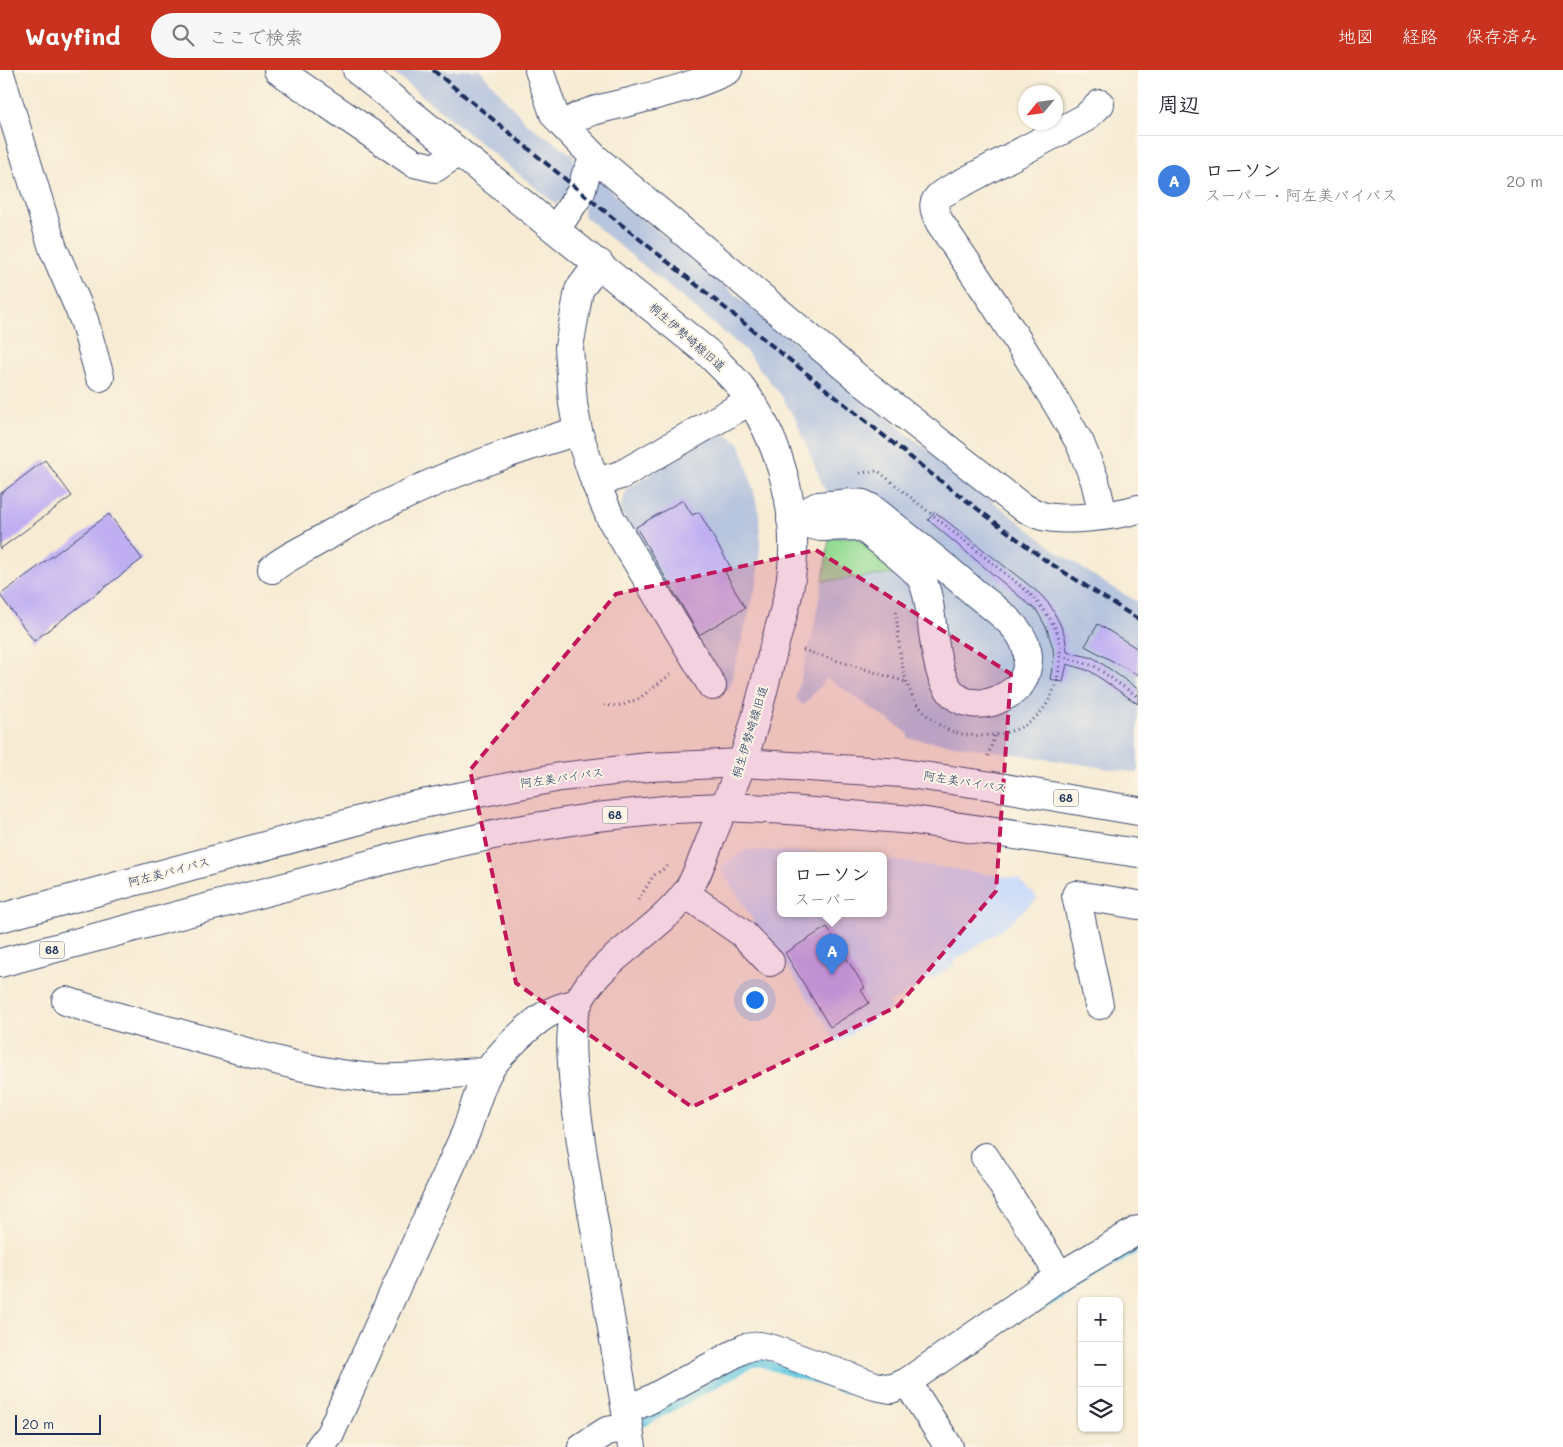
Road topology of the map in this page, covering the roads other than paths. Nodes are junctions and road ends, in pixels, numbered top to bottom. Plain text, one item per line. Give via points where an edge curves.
1 (278, 70) edge
2 (357, 70) edge
3 (539, 70) edge
4 (728, 70) edge
5 (0, 74) edge
6 (1100, 104) dead end
7 (564, 125) junction
8 (458, 152) junction
9 (595, 158) junction
10 (556, 229) junction
11 (599, 263) junction
12 (100, 377) dead end
13 (750, 401) junction
14 (578, 431) junction
15 (595, 482) junction
16 (1138, 509) edge
17 (1102, 515) junction
18 (791, 520) junction
19 (272, 569) dead end
20 (964, 583) junction
21 (931, 606) junction
22 (712, 686) dead end
23 (742, 763) junction
24 (724, 808) junction
25 (1138, 811) edge
26 (1138, 853) edge
27 (686, 894) junction
28 (1138, 904) edge
29 (0, 918) edge
30 (770, 962) dead end
31 (0, 963) edge
32 (66, 1001) dead end
33 (577, 1004) junction
34 (1099, 1005) dead end
35 (488, 1072) junction
36 (985, 1157) dead end
37 (1138, 1230) edge
38 (1060, 1276) junction
39 (907, 1382) junction
40 (629, 1427) edge
41 (320, 1447) edge
42 (582, 1447) edge
43 (949, 1447) edge

1 - 8 street via 414,163 435,168
2 - 8 street, 桐生伊勢崎線旧道
3 - 7 street via 554,114
4 - 7 street via 713,78 589,112
5 - 12 street via 53,248 84,320
6 - 17 street via 1085,118 938,196 934,212 1080,442 1095,481
7 - 9 street
8 - 10 street, 桐生伊勢崎線旧道
9 - 10 street via 581,192
9 - 17 street via 859,379 1018,504 1044,516
10 - 11 street, 桐生伊勢崎線旧道
11 - 13 street, 桐生伊勢崎線旧道 via 707,352
11 - 14 street via 579,290 569,347
13 - 15 street via 621,475
13 - 18 street, 桐生伊勢崎線旧道 via 780,464
14 - 15 street
14 - 19 street via 443,478 342,526
15 - 22 street via 611,519
16 - 17 street
18 - 20 street via 818,506 863,504
18 - 21 street via 820,527 856,526 866,530 921,577
18 - 23 street, 桐生伊勢崎線旧道 via 793,558 789,591
20 - 21 street via 950,585
20 - 21 street via 1017,630 1027,650 1025,674 1019,686 1008,694 994,702 978,704 964,702 953,694 940,673
23 - 24 street, 桐生伊勢崎線旧道
23 - 25 street, 阿左美バイパス / 68 via 902,773
23 - 29 street, 阿左美バイパス / 68 via 649,767 483,791 403,809
24 - 26 street, 68 via 798,810 913,820
24 - 27 street, 桐生伊勢崎線旧道
24 - 31 street, 68 via 674,809 596,818 517,830 423,850
27 - 30 street via 742,932
27 - 33 street, 桐生伊勢崎線旧道 via 658,923 592,979
28 - 34 street via 1076,895
32 - 35 street via 327,1072 401,1078
33 - 35 street via 558,1009 543,1018 510,1046
33 - 40 street, 桐生伊勢崎線旧道 via 571,1037 579,1134
35 - 41 street via 466,1132 330,1434
36 - 38 street
37 - 38 street
38 - 39 street
39 - 40 street via 891,1389 875,1386 773,1348 745,1348 640,1404
39 - 43 street
40 - 42 street via 608,1431

